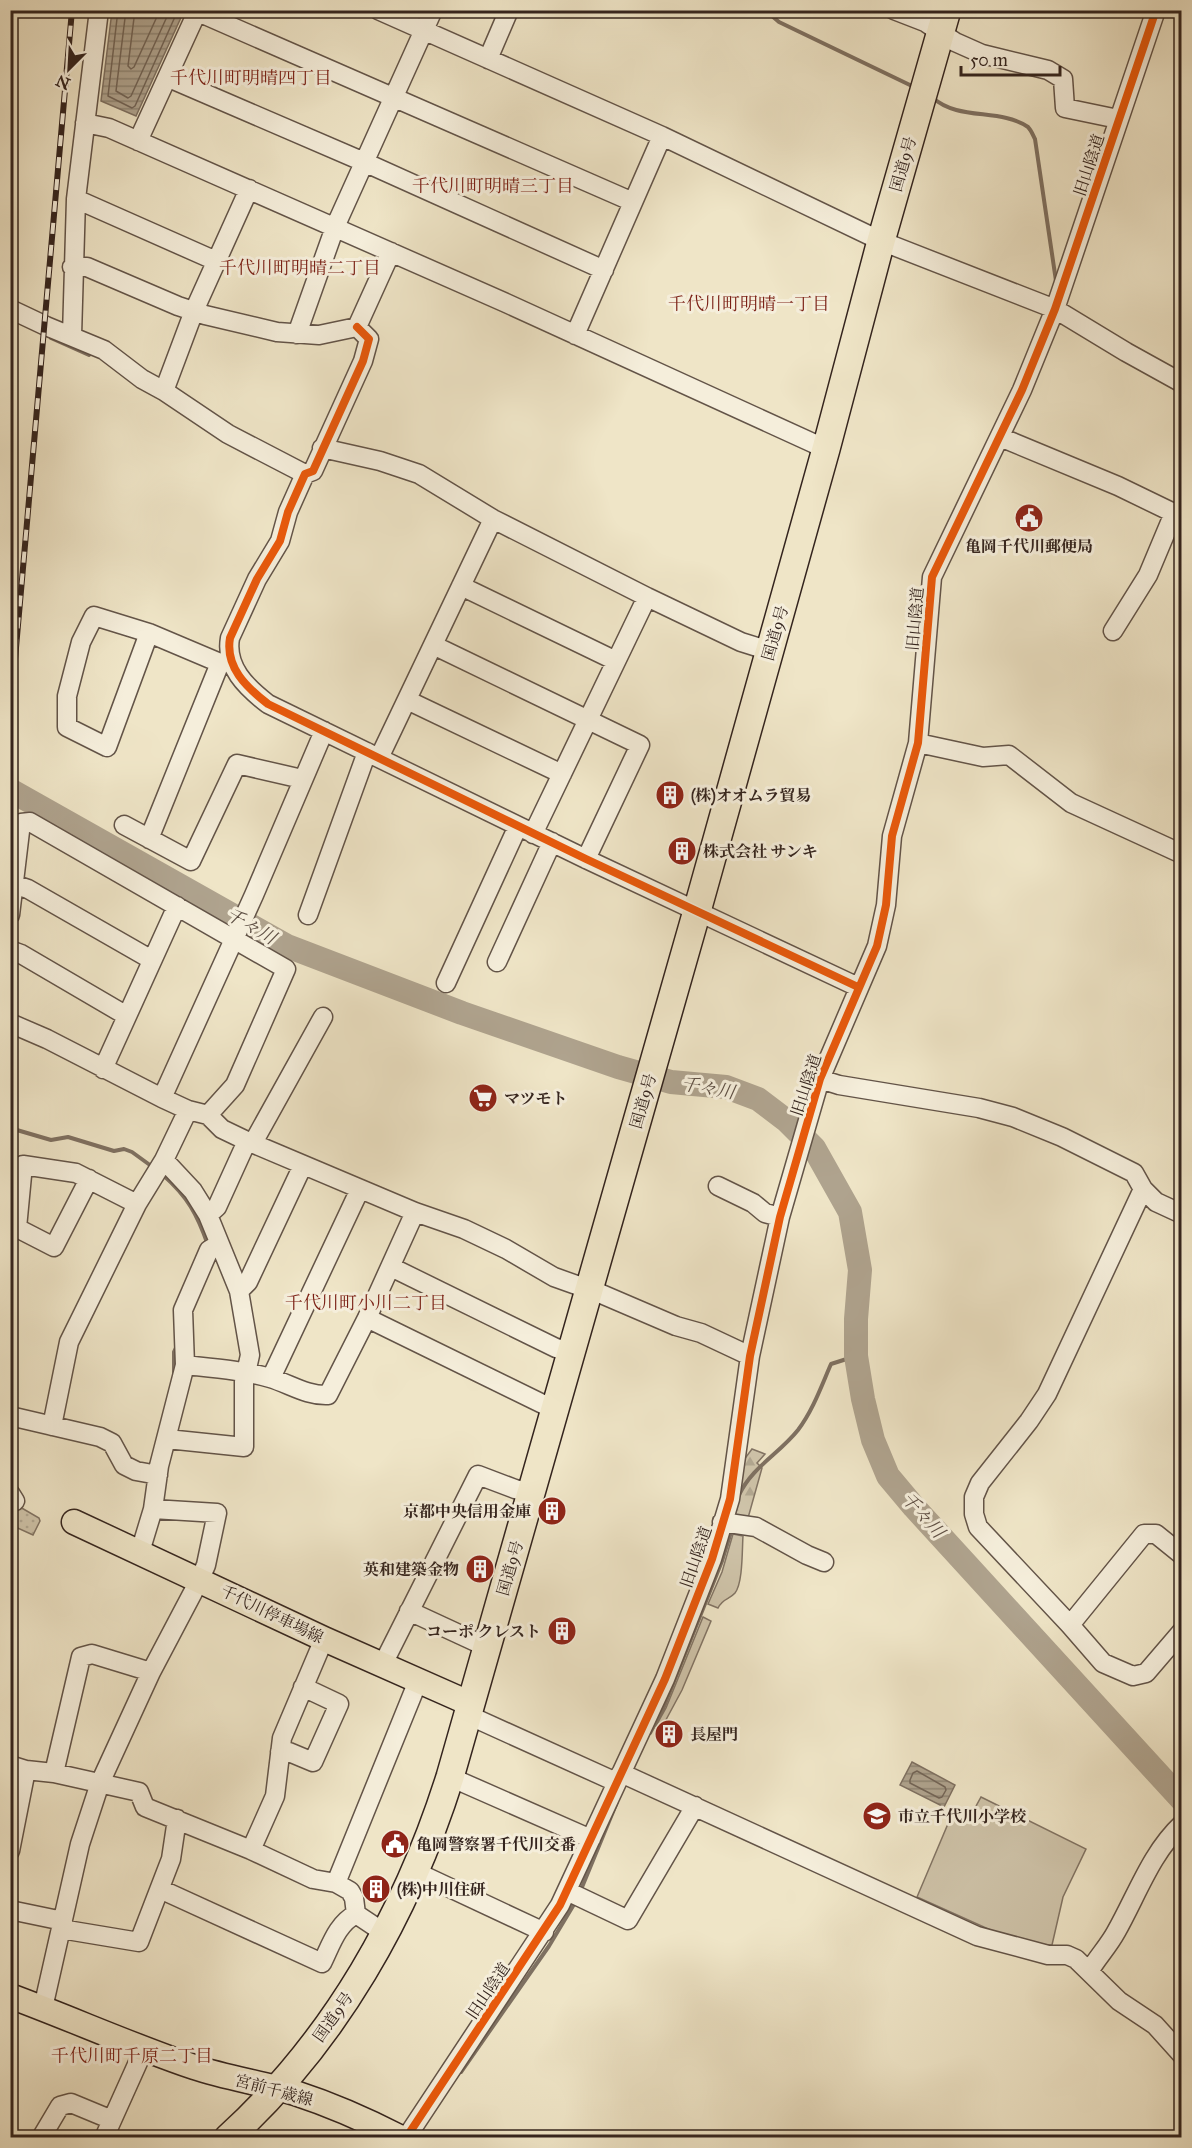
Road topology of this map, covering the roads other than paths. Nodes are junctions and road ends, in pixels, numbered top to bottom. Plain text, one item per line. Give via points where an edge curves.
1 (99, 10) edge
2 (378, 10) edge
3 (433, 10) edge
4 (509, 10) edge
5 (894, 10) edge
6 (1155, 10) edge
7 (198, 11) edge
8 (944, 21) edge
9 (423, 31) junction
10 (488, 59) junction
11 (169, 78) junction
12 (393, 98) junction
13 (1118, 119) junction
14 (85, 123) junction
15 (662, 136) junction
16 (138, 141) junction
17 (364, 162) junction
18 (249, 189) junction
19 (76, 199) junction
20 (633, 202) junction
21 (335, 227) junction
22 (881, 242) junction
23 (392, 252) junction
24 (216, 261) junction
25 (72, 267) junction
26 (604, 270) junction
27 (10, 309) edge
28 (1055, 309) junction
29 (194, 311) junction
30 (357, 327) junction
31 (297, 334) junction
32 (575, 335) junction
33 (72, 336) junction
34 (1182, 383) edge
35 (164, 391) junction
36 (1000, 437) junction
37 (322, 448) junction
38 (826, 449) junction
39 (305, 474) junction
40 (1178, 515) edge
41 (493, 519) junction
42 (461, 586) junction
43 (647, 597) junction
44 (1113, 631) dead end
45 (149, 633) junction
46 (433, 645) junction
47 (770, 651) junction
48 (616, 661) junction
49 (225, 662) junction
50 (407, 700) junction
51 (588, 720) junction
52 (324, 731) junction
53 (918, 743) junction
54 (373, 755) junction
55 (562, 774) junction
56 (302, 779) junction
57 (124, 825) dead end
58 (526, 830) junction
59 (149, 839) junction
60 (552, 842) junction
61 (1182, 854) edge
62 (586, 860) junction
63 (13, 884) junction
64 (177, 906) junction
65 (697, 911) junction
66 (10, 915) edge
67 (308, 915) dead end
68 (235, 935) junction
69 (10, 950) edge
70 (152, 960) junction
71 (497, 962) dead end
72 (446, 983) dead end
73 (858, 987) junction
74 (127, 1016) junction
75 (323, 1017) dead end
76 (10, 1023) edge
77 (103, 1069) junction
78 (820, 1079) junction
79 (162, 1098) junction
80 (188, 1110) junction
81 (208, 1115) junction
82 (250, 1142) junction
83 (164, 1160) junction
84 (303, 1165) junction
85 (89, 1179) junction
86 (717, 1186) dead end
87 (360, 1189) junction
88 (1143, 1189) junction
89 (137, 1204) junction
90 (415, 1212) junction
91 (1182, 1214) edge
92 (208, 1215) junction
93 (780, 1217) junction
94 (219, 1244) junction
95 (391, 1267) junction
96 (590, 1290) junction
97 (239, 1292) junction
98 (367, 1318) junction
99 (572, 1352) junction
100 (750, 1356) junction
101 (185, 1365) junction
102 (245, 1372) junction
103 (271, 1378) junction
104 (555, 1410) junction
105 (10, 1416) edge
106 (52, 1426) junction
107 (167, 1439) junction
108 (158, 1475) junction
109 (531, 1493) junction
110 (153, 1509) junction
111 (74, 1522) dead end
112 (722, 1522) junction
113 (140, 1552) junction
114 (1182, 1555) edge
115 (824, 1562) dead end
116 (200, 1579) junction
117 (409, 1611) junction
118 (1070, 1625) junction
119 (1182, 1631) edge
120 (324, 1639) junction
121 (488, 1644) junction
122 (383, 1664) junction
123 (151, 1672) junction
124 (418, 1681) junction
125 (303, 1687) junction
126 (469, 1710) junction
127 (280, 1752) junction
128 (18, 1768) edge
129 (54, 1773) junction
130 (450, 1777) junction
131 (624, 1777) junction
132 (99, 1782) junction
133 (695, 1806) junction
134 (177, 1819) junction
135 (1180, 1825) edge
136 (591, 1839) junction
137 (12, 1842) edge
138 (251, 1850) junction
139 (416, 1872) junction
140 (336, 1883) junction
141 (160, 1889) junction
142 (575, 1895) junction
143 (10, 1910) edge
144 (356, 1914) junction
145 (62, 1925) junction
146 (544, 1932) junction
147 (386, 1934) junction
148 (1090, 1970) junction
149 (10, 1996) edge
150 (43, 2008) junction
151 (144, 2049) junction
152 (1182, 2055) edge
153 (277, 2088) junction
154 (112, 2120) junction
155 (41, 2138) edge
156 (104, 2138) edge
157 (228, 2138) edge
158 (401, 2138) edge
159 (406, 2138) edge

1 - 14 street
2 - 9 street
3 - 9 street
4 - 10 street
5 - 8 street via 925,22
6 - 13 street, 旧山陰道
7 - 11 street
7 - 12 street
8 - 13 street via 955,42 982,54 1048,70 1063,79 1065,108
8 - 22 highway, 国道9号
9 - 10 street
9 - 12 street
10 - 15 street
11 - 16 street
11 - 17 street
12 - 17 street
12 - 20 street
13 - 28 street, 旧山陰道
14 - 16 street via 110,128
14 - 19 street
15 - 20 street
15 - 22 street
16 - 18 street
17 - 21 street
17 - 26 street
18 - 21 street
18 - 24 street
19 - 24 street
19 - 25 street
20 - 26 street
21 - 23 street
21 - 31 street
22 - 28 street
22 - 38 highway, 国道9号
23 - 30 street
23 - 32 street
24 - 29 street
25 - 29 street via 87,267
25 - 33 street
26 - 32 street
27 - 33 street
28 - 34 street
28 - 36 street, 旧山陰道
29 - 31 street
29 - 35 street
30 - 31 street via 319,335
30 - 37 street via 369,339 363,361
32 - 38 street
33 - 35 street via 104,350
35 - 39 street via 228,434
36 - 40 street
36 - 53 street, 旧山陰道 via 932,577
37 - 39 street via 313,471
37 - 41 street via 419,474
38 - 47 highway, 国道9号
39 - 49 street via 280,542 256,579 230,638
40 - 44 street
41 - 42 street
41 - 43 street
42 - 46 street
42 - 48 street
43 - 47 street via 741,642
43 - 48 street
45 - 45 street via 93,616 81,642 68,696 67,727 107,747
45 - 49 street
46 - 50 street
46 - 51 street
47 - 65 highway, 国道9号
48 - 51 street
49 - 52 street via 247,688 268,704
49 - 59 street
50 - 54 street
50 - 55 street
51 - 55 street
51 - 62 street via 640,745
52 - 54 street
52 - 56 street
53 - 61 street via 983,757 1009,755 1071,803
53 - 73 street, 旧山陰道 via 892,836 886,904 877,946
54 - 58 street
54 - 67 street
55 - 58 street
56 - 59 street via 237,764 191,861
56 - 68 street
57 - 59 street
58 - 60 street
58 - 72 street
60 - 62 street
60 - 71 street
62 - 65 street
63 - 64 street via 21,823 30,822
63 - 66 street
63 - 70 street
64 - 68 street
64 - 70 street
65 - 73 street
65 - 96 highway, 国道9号
68 - 79 street
68 - 81 street via 286,969 235,1085
69 - 74 street
70 - 74 street
73 - 78 street, 旧山陰道
74 - 77 street
75 - 82 street
76 - 77 street
77 - 79 street
78 - 88 street via 838,1086 1013,1117 1134,1173
78 - 93 street, 旧山陰道
79 - 80 street
80 - 81 street
80 - 83 street
81 - 82 street via 222,1129
82 - 84 street
82 - 92 street via 217,1207
83 - 89 street
83 - 92 street via 193,1191
84 - 87 street
84 - 97 street via 248,1282
85 - 85 street via 76,1173 23,1165 16,1228 54,1247
85 - 89 street
86 - 93 street via 765,1213
87 - 90 street
87 - 103 street
88 - 91 street via 1156,1202
88 - 118 street via 1047,1394 974,1497 978,1527
89 - 106 street via 69,1342
90 - 95 street
90 - 96 street via 464,1229 554,1277
92 - 94 street
93 - 100 street, 旧山陰道
94 - 97 street
94 - 101 street via 209,1250 183,1310
95 - 98 street
95 - 99 street via 556,1348
96 - 99 highway, 国道9号
96 - 100 street
97 - 102 street via 250,1355
98 - 103 street via 328,1395 316,1396
98 - 104 street
99 - 104 highway, 国道9号
100 - 112 street, 旧山陰道 via 730,1499
101 - 102 street
101 - 107 street
102 - 103 street
102 - 107 street via 244,1447
104 - 109 highway, 国道9号
105 - 106 street
106 - 108 street via 100,1437 112,1443 124,1465
107 - 108 street
108 - 110 street
109 - 117 street via 478,1475
109 - 121 highway, 国道9号
110 - 113 street
110 - 116 street via 217,1513
111 - 113 main road, 千代川停車場線
112 - 115 street via 756,1527
112 - 131 street, 旧山陰道 via 712,1559
113 - 116 main road, 千代川停車場線
114 - 118 street via 1156,1534 1144,1534
116 - 120 main road, 千代川停車場線
116 - 123 street
117 - 121 street
117 - 122 street
118 - 119 street via 1103,1664 1133,1676 1146,1673
120 - 122 main road, 千代川停車場線
120 - 125 street
121 - 126 highway, 国道9号
122 - 124 main road, 千代川停車場線
123 - 129 street via 92,1654 81,1657
123 - 132 street
124 - 126 main road, 千代川停車場線
124 - 140 street
125 - 127 street
125 - 127 street via 339,1704 313,1762
126 - 130 highway, 国道9号
126 - 131 street
127 - 138 street via 275,1796
128 - 129 street
128 - 137 street
129 - 132 street
130 - 136 street
130 - 139 highway, 国道9号
131 - 133 street
131 - 136 street, 旧山陰道
132 - 134 street via 139,1792 145,1807
132 - 145 street
133 - 142 street via 628,1920
133 - 148 street via 977,1936 1048,1955 1067,1955
134 - 138 street
134 - 141 street via 171,1859
135 - 148 street via 1154,1859 1116,1933
136 - 142 street, 旧山陰道
138 - 140 street via 313,1879
139 - 146 street
139 - 147 highway, 国道9号
140 - 144 street via 350,1891
141 - 144 street via 322,1963 345,1920
141 - 145 street via 140,1942
142 - 146 street, 旧山陰道
143 - 145 street
144 - 147 street
145 - 150 street
146 - 159 street, 旧山陰道
147 - 153 highway, 国道9号 via 342,2005
148 - 152 street via 1119,2001 1155,2025
149 - 150 main road, 宮前千歳線
150 - 151 main road, 宮前千歳線
151 - 153 main road, 宮前千歳線 via 229,2078
151 - 154 street
153 - 157 highway, 国道9号
153 - 158 main road, 宮前千歳線 via 354,2114
154 - 155 street via 72,2103 60,2106
154 - 156 street

